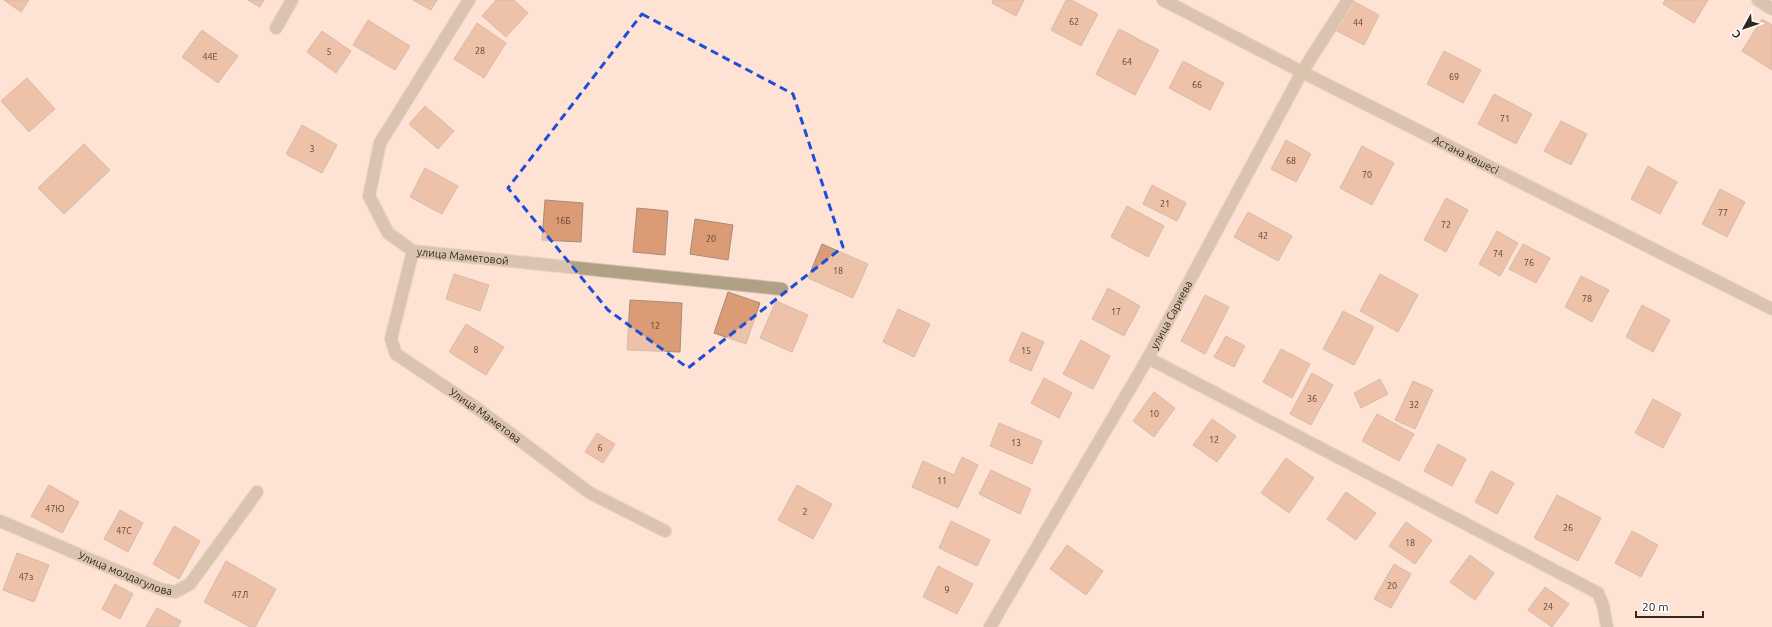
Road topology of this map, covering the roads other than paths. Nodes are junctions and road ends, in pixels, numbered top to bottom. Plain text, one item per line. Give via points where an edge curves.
1 (292, 0) edge
2 (469, 0) edge
3 (1163, 0) edge
4 (1348, 0) edge
5 (1758, 0) edge
6 (1772, 9) edge
7 (276, 28) dead end
8 (1302, 72) junction
9 (413, 251) junction
10 (782, 289) dead end
11 (1771, 308) edge
12 (1148, 358) junction
13 (257, 492) dead end
14 (0, 521) edge
15 (665, 531) dead end
16 (990, 627) edge
17 (1607, 627) edge

1 - 7 street
2 - 9 street, улица Маметовой via 380,143 369,196 388,233
3 - 8 street, Астана көшесі
4 - 8 street, улица Сариева
5 - 6 street
8 - 11 street, Астана көшесі
8 - 12 street, улица Сариева
9 - 10 street, улица Маметовой
9 - 15 street, Улица Маметова via 391,339 396,354 478,410 590,493
12 - 16 street, улица Сариева
12 - 17 street via 1598,593
13 - 14 street, Улица молдагулова via 190,584 175,592 160,589

